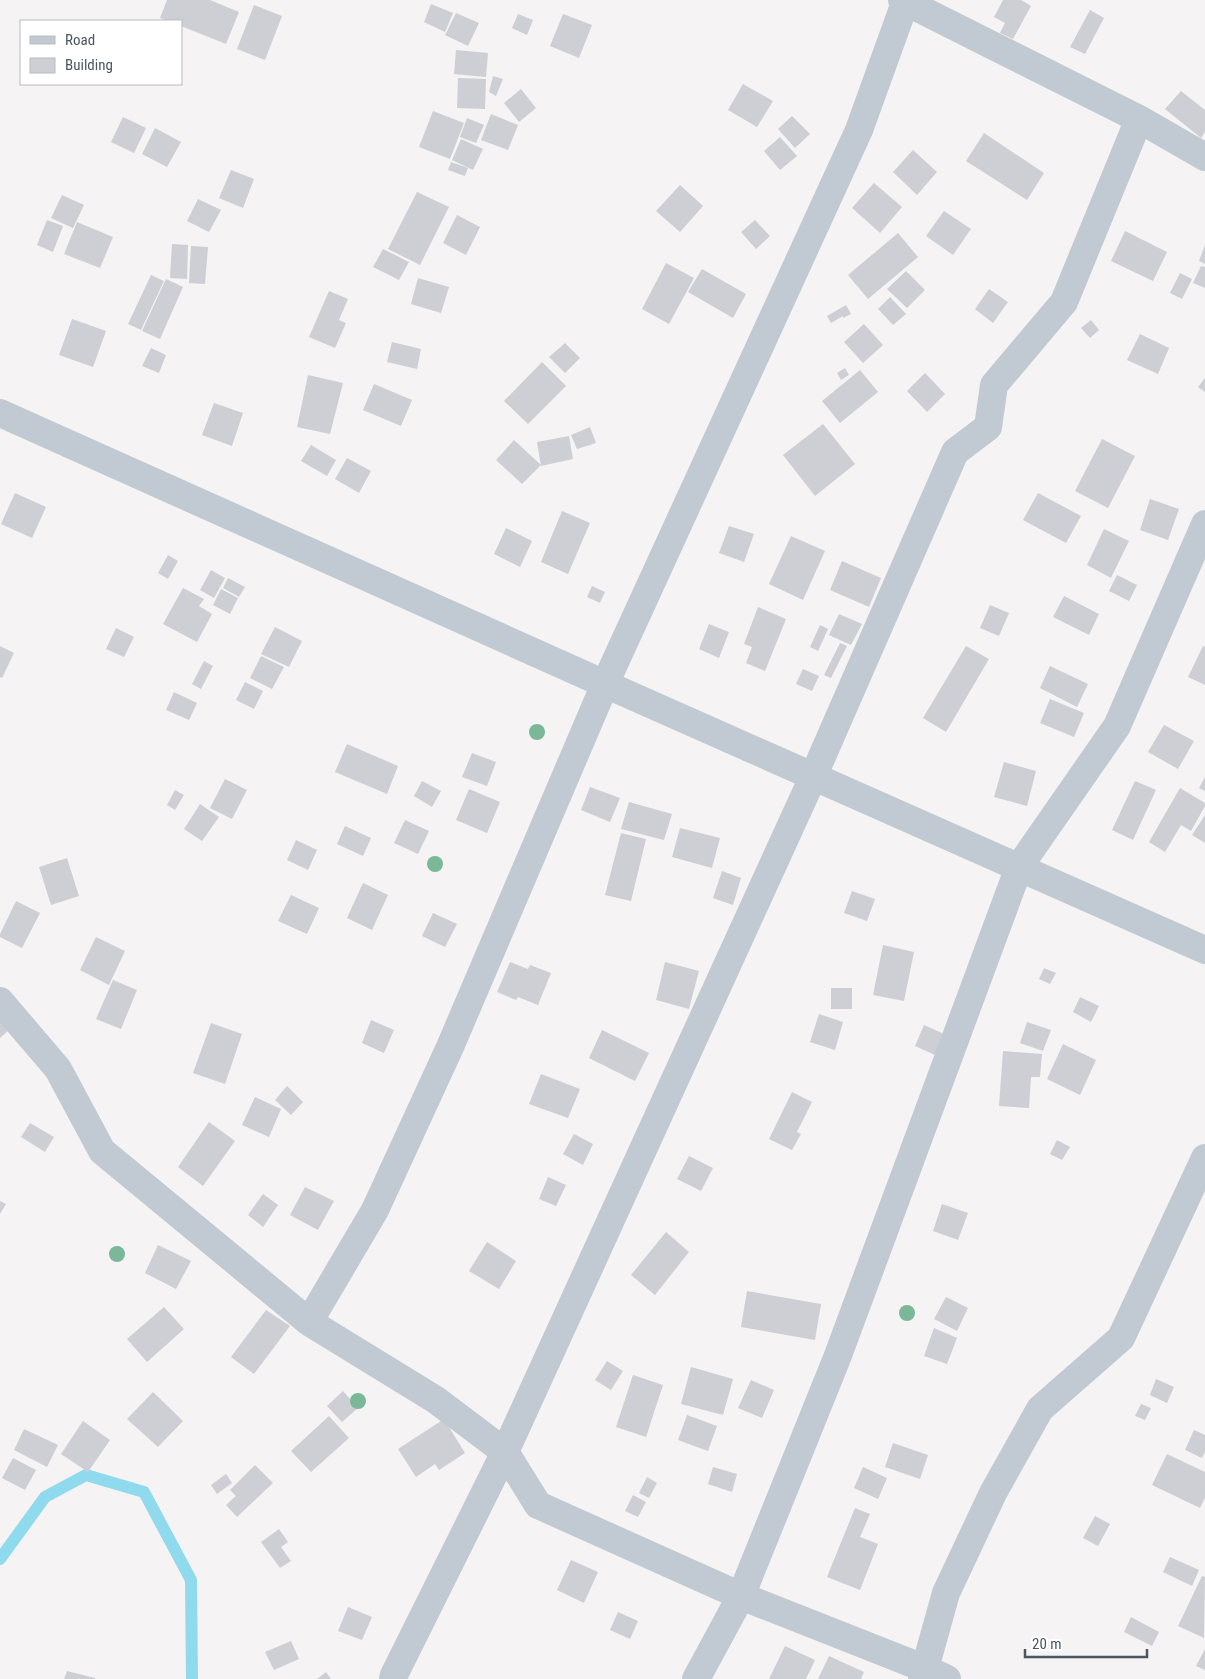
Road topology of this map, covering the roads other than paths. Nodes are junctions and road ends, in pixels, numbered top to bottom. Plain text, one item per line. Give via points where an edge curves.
1 (904, 0) edge
2 (1139, 119) junction
3 (1205, 157) edge
4 (0, 413) edge
5 (1205, 524) edge
6 (605, 684) junction
7 (812, 776) junction
8 (1019, 868) junction
9 (1205, 950) edge
10 (0, 1001) edge
11 (1205, 1158) edge
12 (309, 1322) junction
13 (505, 1452) junction
14 (742, 1596) junction
15 (932, 1676) edge
16 (393, 1679) edge
17 (696, 1679) edge

1 - 2 street
1 - 6 street via 859,130
2 - 3 street
2 - 7 street via 1064,302 994,385 988,427 955,452
4 - 6 street
5 - 8 street via 1118,726
6 - 7 street
6 - 12 street via 450,1047 375,1210
7 - 8 street
7 - 13 street
8 - 9 street
8 - 14 street via 837,1358
10 - 12 street via 58,1069 102,1152
11 - 15 street via 1121,1338 1040,1409 993,1493 946,1593
12 - 13 street via 436,1400
13 - 14 street via 538,1505
13 - 16 street
14 - 15 street
14 - 17 street

